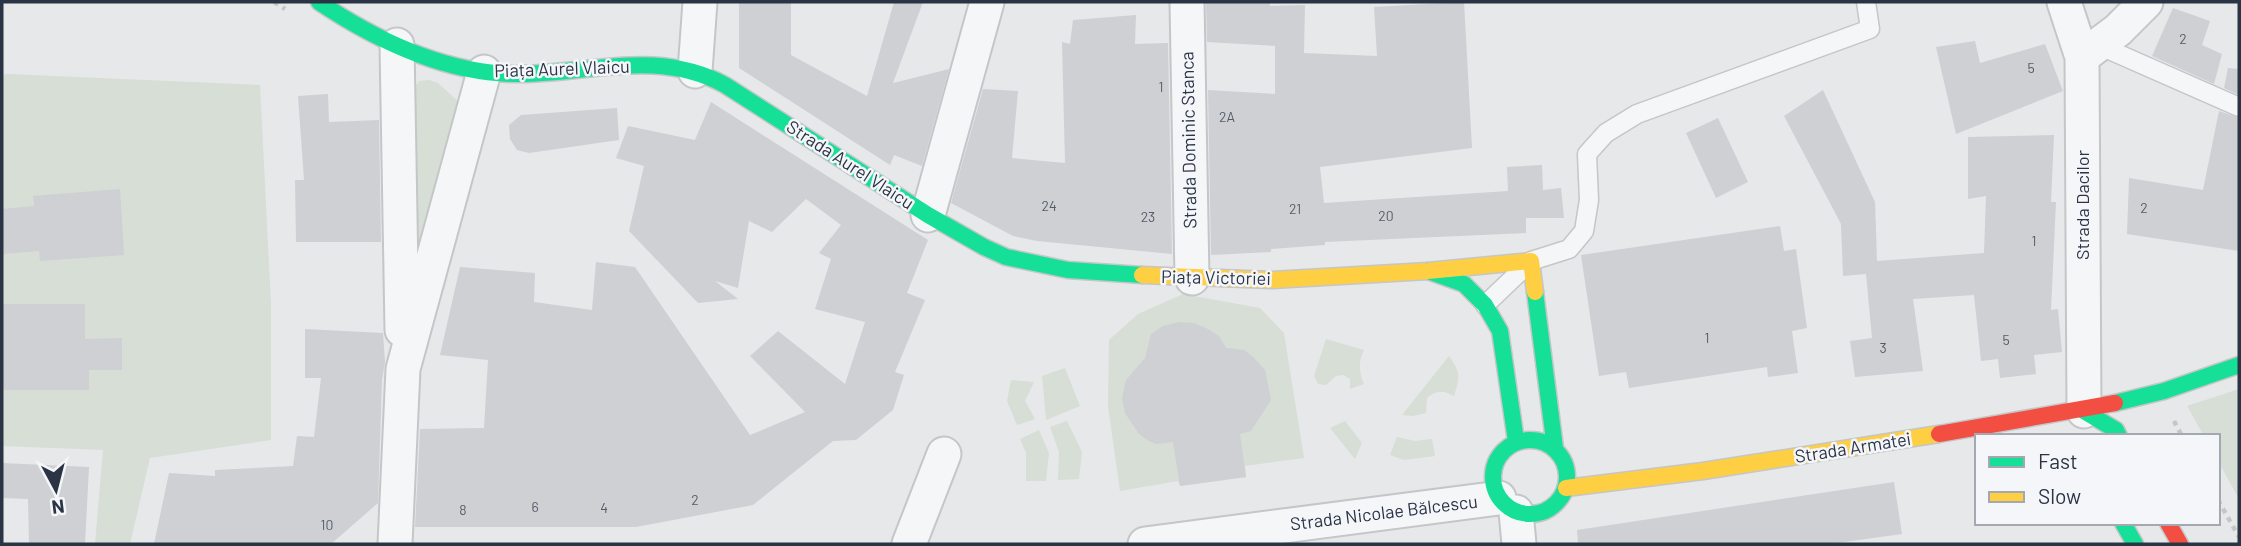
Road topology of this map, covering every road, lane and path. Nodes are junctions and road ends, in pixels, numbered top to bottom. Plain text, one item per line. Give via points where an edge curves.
1 (319, 2) edge
2 (700, 2) edge
3 (988, 2) edge
4 (1187, 2) edge
5 (1866, 2) edge
6 (2064, 2) edge
7 (2146, 2) edge
8 (397, 45) junction
9 (2090, 51) junction
10 (695, 71) junction
11 (484, 72) junction
12 (2239, 107) edge
13 (928, 215) junction
14 (1006, 257) joint
15 (1531, 261) junction
16 (1428, 271) junction
17 (1192, 278) junction
18 (1485, 305) junction
19 (2239, 365) edge
20 (403, 369) junction
21 (2084, 417) junction
22 (2118, 434) edge
23 (1516, 441) junction
24 (1558, 452) junction
25 (944, 454) dead end
26 (1622, 482) junction
27 (1566, 488) junction
28 (2220, 504) edge
29 (1522, 522) edge
30 (2124, 525) edge
31 (2169, 525) edge
32 (2239, 537) edge
33 (395, 544) edge
34 (908, 544) edge
35 (1145, 544) edge
36 (2135, 544) edge
37 (2180, 544) edge

1 - 8 main road, Piața Aurel Vlaicu
2 - 10 street
3 - 13 street
4 - 17 street, Strada Dominic Stanca
5 - 15 lane via 1870,29 1637,114 1606,133 1587,154 1589,200 1584,231 1569,249
6 - 9 street, Strada Dacilor
7 - 9 street
8 - 11 main road, Piața Aurel Vlaicu
8 - 20 street
9 - 12 lane
9 - 21 street, Strada Dacilor
10 - 11 main road, Piața Aurel Vlaicu via 632,67
10 - 13 main road, Strada Aurel Vlaicu via 725,85
11 - 20 street
13 - 14 main road, Strada Aurel Vlaicu
14 - 17 main road, Piața Victoriei via 1068,270
15 - 16 main road, Piața Victoriei
15 - 18 lane
15 - 24 main road
16 - 17 main road, Piața Victoriei
16 - 18 main road, Piața Victoriei via 1464,285
18 - 23 main road, Piața Victoriei via 1500,331
19 - 21 main road, Strada Armatei
20 - 33 street
21 - 22 main road
21 - 26 main road, Strada Armatei
23 - 24 main road via 1536,439
23 - 29 main road via 1494,465 1493,482
24 - 26 main road
24 - 27 main road via 1568,472
25 - 34 street
26 - 27 main road, Strada Armatei
27 - 29 main road via 1549,509
28 - 32 path
29 - 35 street, Strada Nicolae Bălcescu
30 - 36 main road
31 - 37 main road

